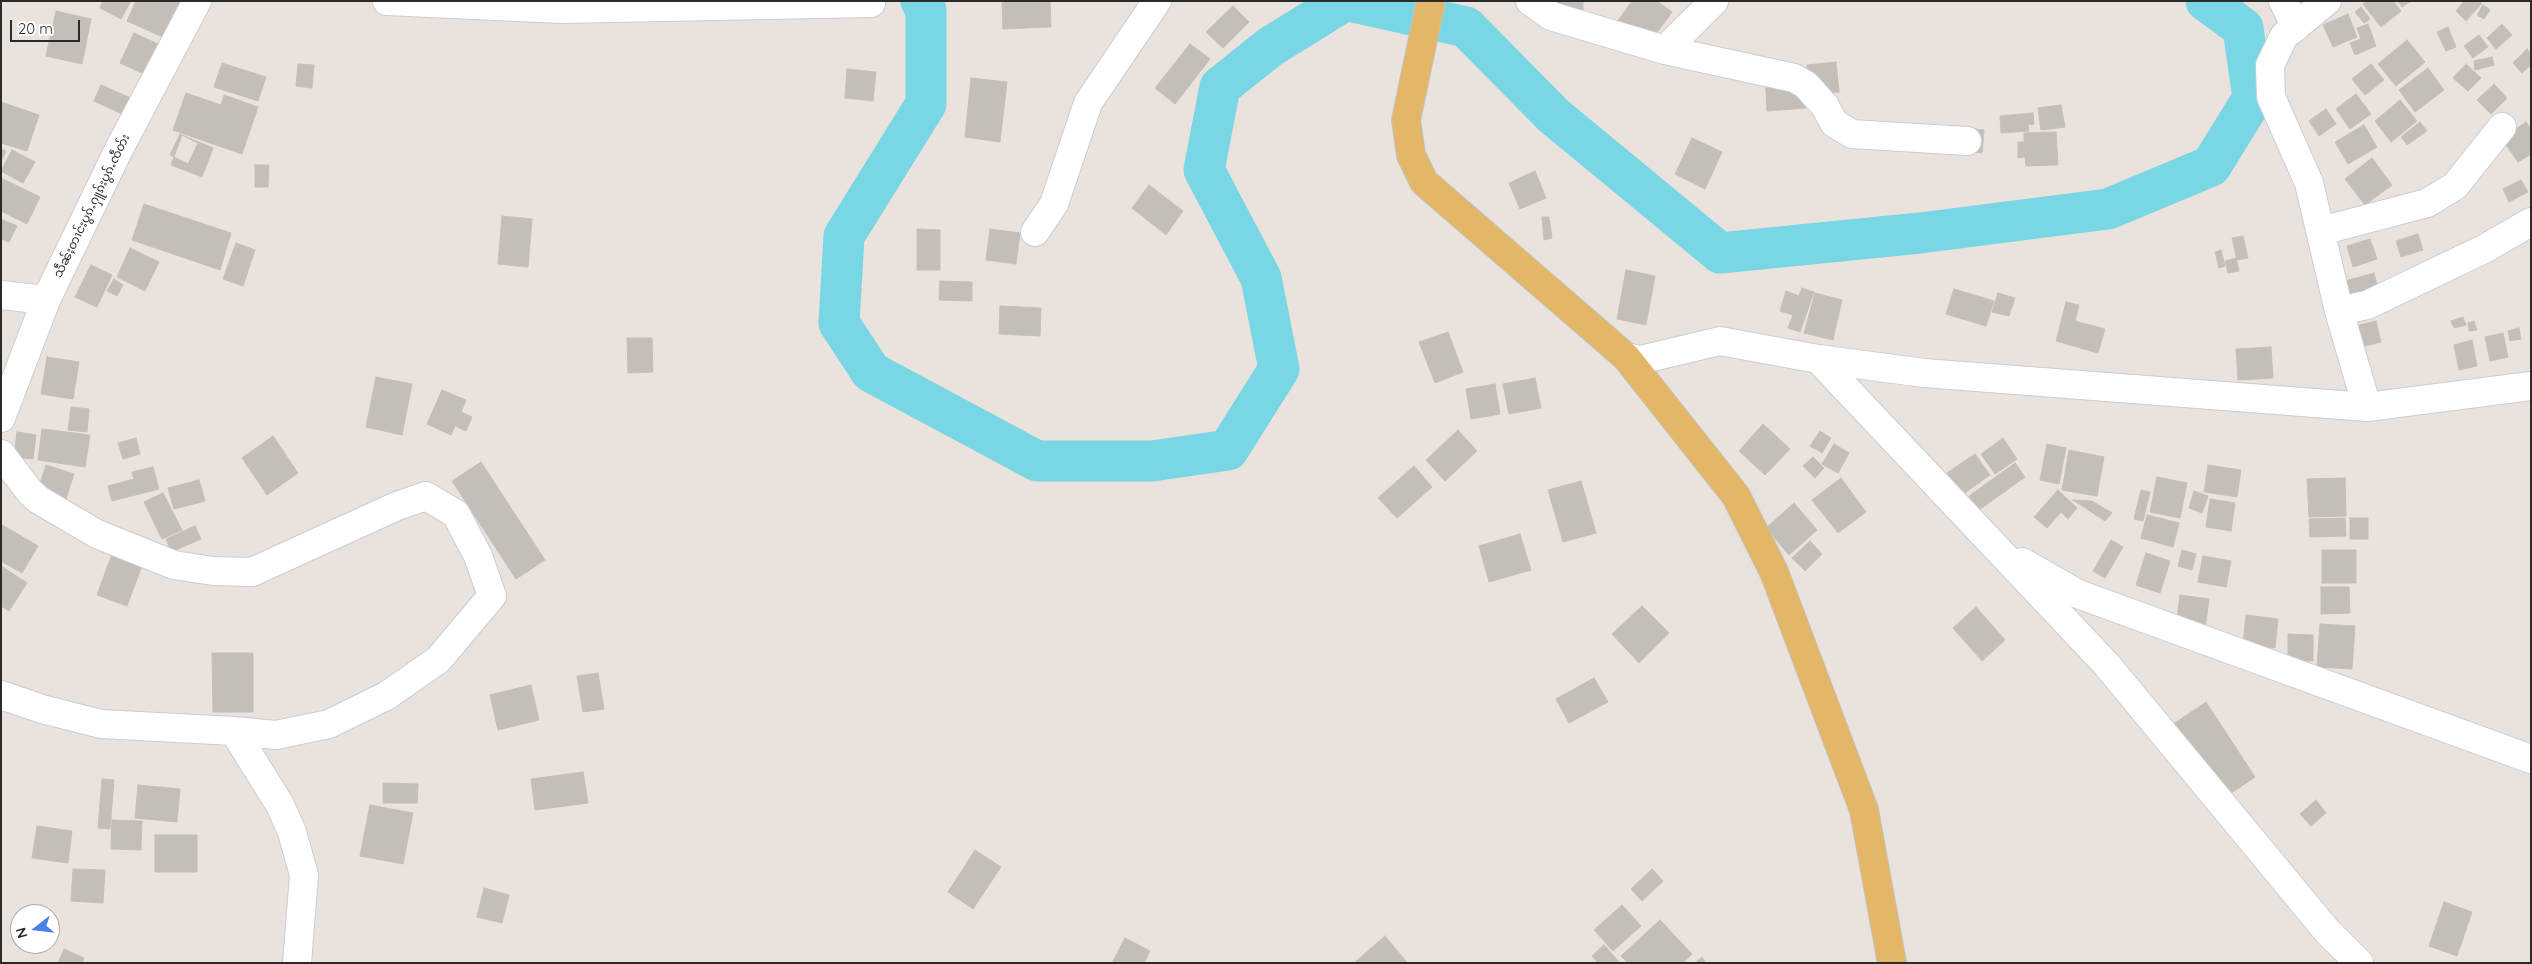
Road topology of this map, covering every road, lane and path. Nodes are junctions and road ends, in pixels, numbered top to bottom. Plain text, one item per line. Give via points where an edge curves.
1 (197, 1) edge
2 (387, 1) edge
3 (1157, 1) edge
4 (1430, 1) edge
5 (1530, 1) edge
6 (1714, 1) edge
7 (2283, 1) edge
8 (2327, 1) edge
9 (871, 3) dead end
10 (2296, 27) junction
11 (1666, 50) junction
12 (2502, 127) dead end
13 (1967, 140) dead end
14 (2531, 222) edge
15 (2321, 231) junction
16 (1035, 232) dead end
17 (1, 295) edge
18 (46, 300) junction
19 (2339, 311) junction
20 (1626, 357) junction
21 (1818, 359) junction
22 (2531, 386) edge
23 (2367, 407) junction
24 (1, 418) edge
25 (1, 454) edge
26 (1997, 548) junction
27 (1, 695) edge
28 (234, 731) junction
29 (2531, 759) edge
30 (297, 963) edge
31 (1892, 963) edge
32 (2359, 963) edge

1 - 18 street, သဵၼ်ႈတၢင်းပွၵ်ႉႁူၵ်းပွၵ်ႉၸဵတ်း via 118,151
2 - 9 street via 561,9
3 - 16 street via 1088,103 1054,204
4 - 20 main road via 1406,120 1411,155 1424,182
5 - 11 street via 1551,16
6 - 11 street
7 - 10 street
8 - 10 street
10 - 15 street via 2284,36 2270,65 2271,97 2309,183
11 - 13 street via 1794,78 1819,99 1834,123 1852,134
12 - 15 street via 2455,186 2427,203
14 - 19 street via 2484,249 2367,305
15 - 19 street
17 - 18 street
18 - 24 street, သဵၼ်ႈတၢင်းပွၵ်ႉႁူၵ်းပွၵ်ႉၸဵတ်း
19 - 23 street
20 - 21 street via 1640,360 1720,341
20 - 31 main road via 1736,496 1774,572 1864,810
21 - 23 street via 1944,375
21 - 26 street
22 - 23 street
25 - 28 street via 39,500 97,534 174,565 213,571 252,572 426,496 456,514 478,556 492,596 438,660 386,696 329,724 276,735
26 - 29 street via 2078,594
26 - 32 street via 2108,665 2327,931
27 - 28 street via 101,724
28 - 30 street via 280,805 292,832 304,875

